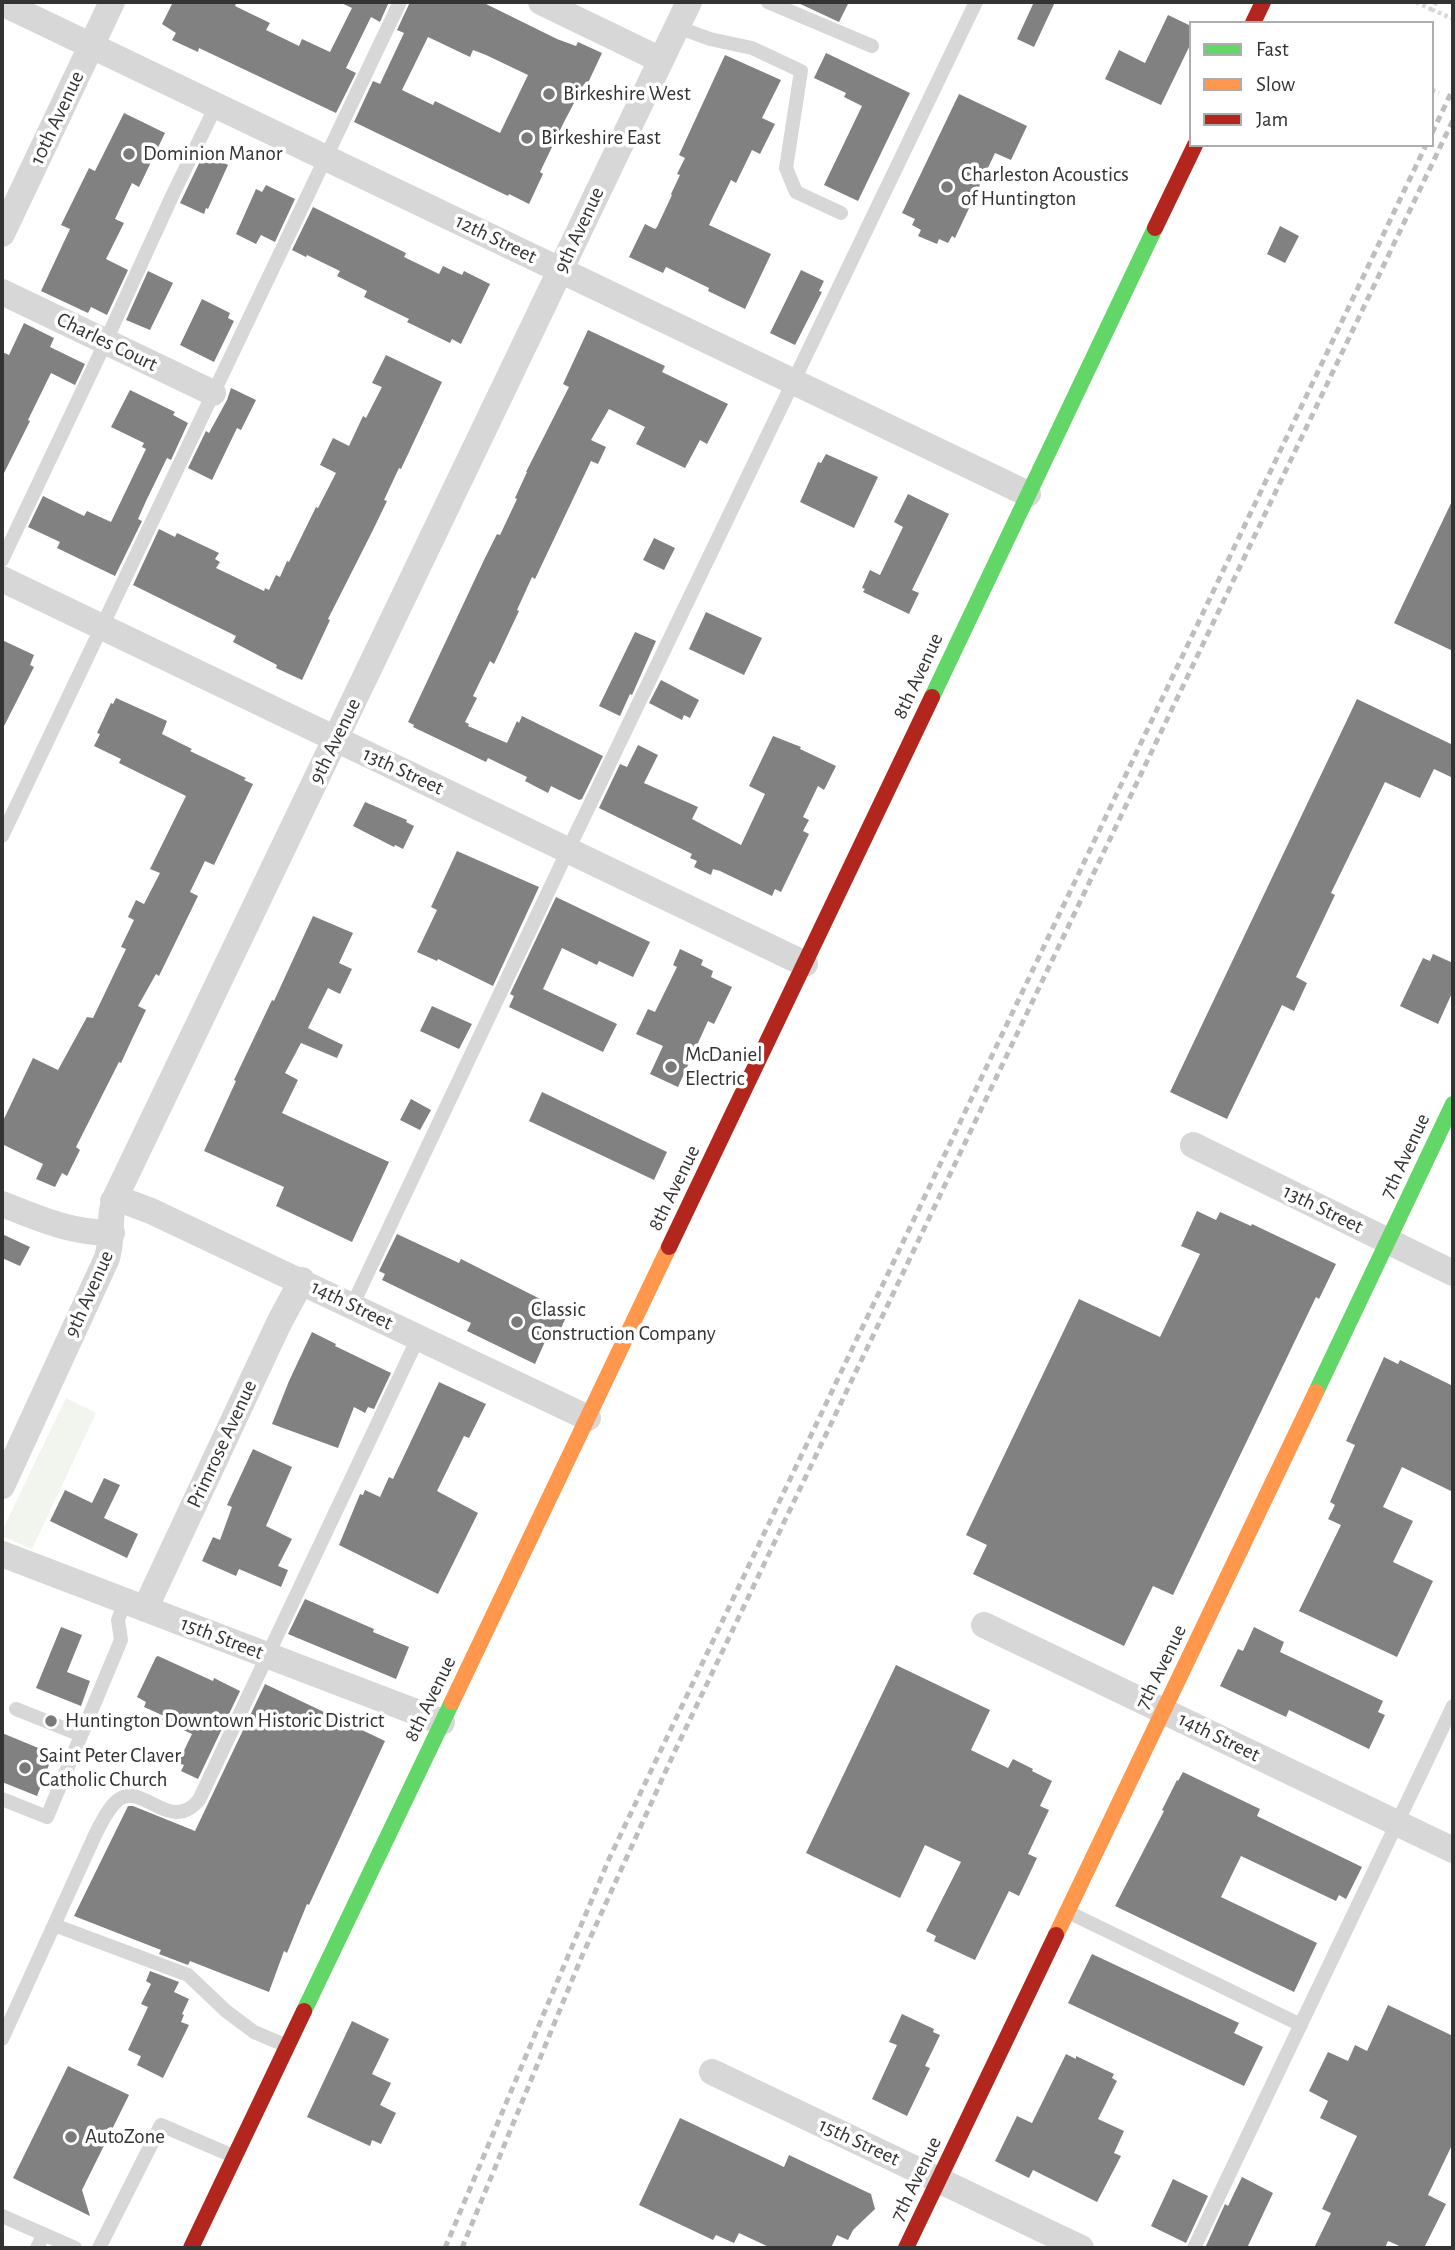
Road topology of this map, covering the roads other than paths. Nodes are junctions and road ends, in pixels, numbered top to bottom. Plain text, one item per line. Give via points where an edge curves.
1 (112, 2) edge
2 (400, 2) edge
3 (541, 2) edge
4 (689, 2) edge
5 (768, 2) edge
6 (976, 2) edge
7 (2, 3) edge
8 (677, 27) junction
9 (91, 46) junction
10 (872, 46) dead end
11 (662, 60) junction
12 (216, 106) junction
13 (1194, 147) edge
14 (327, 159) junction
15 (841, 213) dead end
16 (2, 234) edge
17 (560, 270) junction
18 (2, 292) edge
19 (106, 342) junction
20 (794, 382) junction
21 (213, 393) junction
22 (1028, 494) junction
23 (2, 560) edge
24 (2, 579) edge
25 (102, 627) junction
26 (336, 739) junction
27 (2, 836) edge
28 (568, 850) junction
29 (805, 964) junction
30 (1453, 1104) edge
31 (1194, 1145) dead end
32 (113, 1201) junction
33 (2, 1205) edge
34 (112, 1233) junction
35 (1388, 1241) junction
36 (1453, 1273) edge
37 (302, 1280) junction
38 (352, 1306) junction
39 (418, 1338) junction
40 (588, 1418) junction
41 (2, 1486) edge
42 (2, 1554) edge
43 (135, 1605) junction
44 (984, 1625) dead end
45 (267, 1655) junction
46 (1453, 1706) edge
47 (16, 1709) dead end
48 (1163, 1709) junction
49 (442, 1722) junction
50 (81, 1735) junction
51 (2, 1799) edge
52 (1397, 1823) junction
53 (1453, 1850) edge
54 (1067, 1912) junction
55 (54, 1925) junction
56 (1301, 2025) junction
57 (2, 2039) edge
58 (289, 2046) junction
59 (712, 2072) dead end
60 (235, 2157) junction
61 (939, 2180) junction
62 (2, 2216) edge
63 (44, 2234) junction
64 (1071, 2246) edge
65 (37, 2248) edge
66 (75, 2248) edge
67 (99, 2248) edge
68 (191, 2248) edge
69 (905, 2248) edge
70 (1194, 2248) edge

1 - 9 street, 10th Avenue
2 - 14 lane
3 - 11 street
4 - 8 street, 9th Avenue
5 - 10 lane
6 - 20 lane
7 - 9 street, 12th Street
8 - 11 street, 9th Avenue
8 - 15 lane via 752,48 802,71 786,168 796,192
9 - 12 street, 12th Street
9 - 16 street, 10th Avenue
11 - 17 street, 9th Avenue
12 - 14 street, 12th Street
12 - 19 lane
13 - 22 main road, 8th Avenue
14 - 17 street, 12th Street
14 - 21 lane
17 - 20 street, 12th Street
17 - 26 street, 9th Avenue
18 - 19 street, Charles Court
19 - 21 street, Charles Court
19 - 23 lane
20 - 22 street, 12th Street
20 - 28 lane
21 - 25 lane
22 - 29 main road, 8th Avenue
24 - 25 street, 13th Street
25 - 26 street, 13th Street
25 - 27 lane
26 - 28 street, 13th Street
26 - 32 street, 9th Avenue
28 - 29 street, 13th Street
28 - 38 lane
29 - 40 main road, 8th Avenue
30 - 35 main road, 7th Avenue
31 - 35 street, 13th Street
32 - 34 street, 9th Avenue
32 - 37 street, 14th Street via 140,1206
33 - 34 street via 63,1228
34 - 41 street, 9th Avenue via 107,1258
35 - 36 street, 13th Street
35 - 48 main road, 7th Avenue
37 - 38 street, 14th Street
37 - 43 street, Primrose Avenue
38 - 39 street, 14th Street
39 - 40 street, 14th Street
39 - 45 lane
40 - 49 main road, 8th Avenue
42 - 43 street, 15th Street
43 - 45 street, 15th Street
43 - 50 lane via 118,1620 121,1640
44 - 48 street, 14th Street
45 - 49 street, 15th Street
45 - 55 lane via 191,1809 170,1812 132,1796 116,1802 96,1833
46 - 52 lane
47 - 50 lane
48 - 52 street, 14th Street
48 - 54 main road, 7th Avenue
49 - 58 main road, 8th Avenue
50 - 51 lane via 47,1817
52 - 53 street, 14th Street
52 - 56 lane
54 - 56 lane
54 - 61 main road, 7th Avenue
55 - 57 lane
55 - 58 lane via 188,1975 254,2032
56 - 70 lane
58 - 60 main road, 8th Avenue
59 - 61 street, 15th Street
60 - 67 lane via 161,2125
60 - 68 main road, 8th Avenue
61 - 64 street, 15th Street
61 - 69 main road, 7th Avenue
62 - 63 lane
63 - 65 lane
63 - 66 lane

